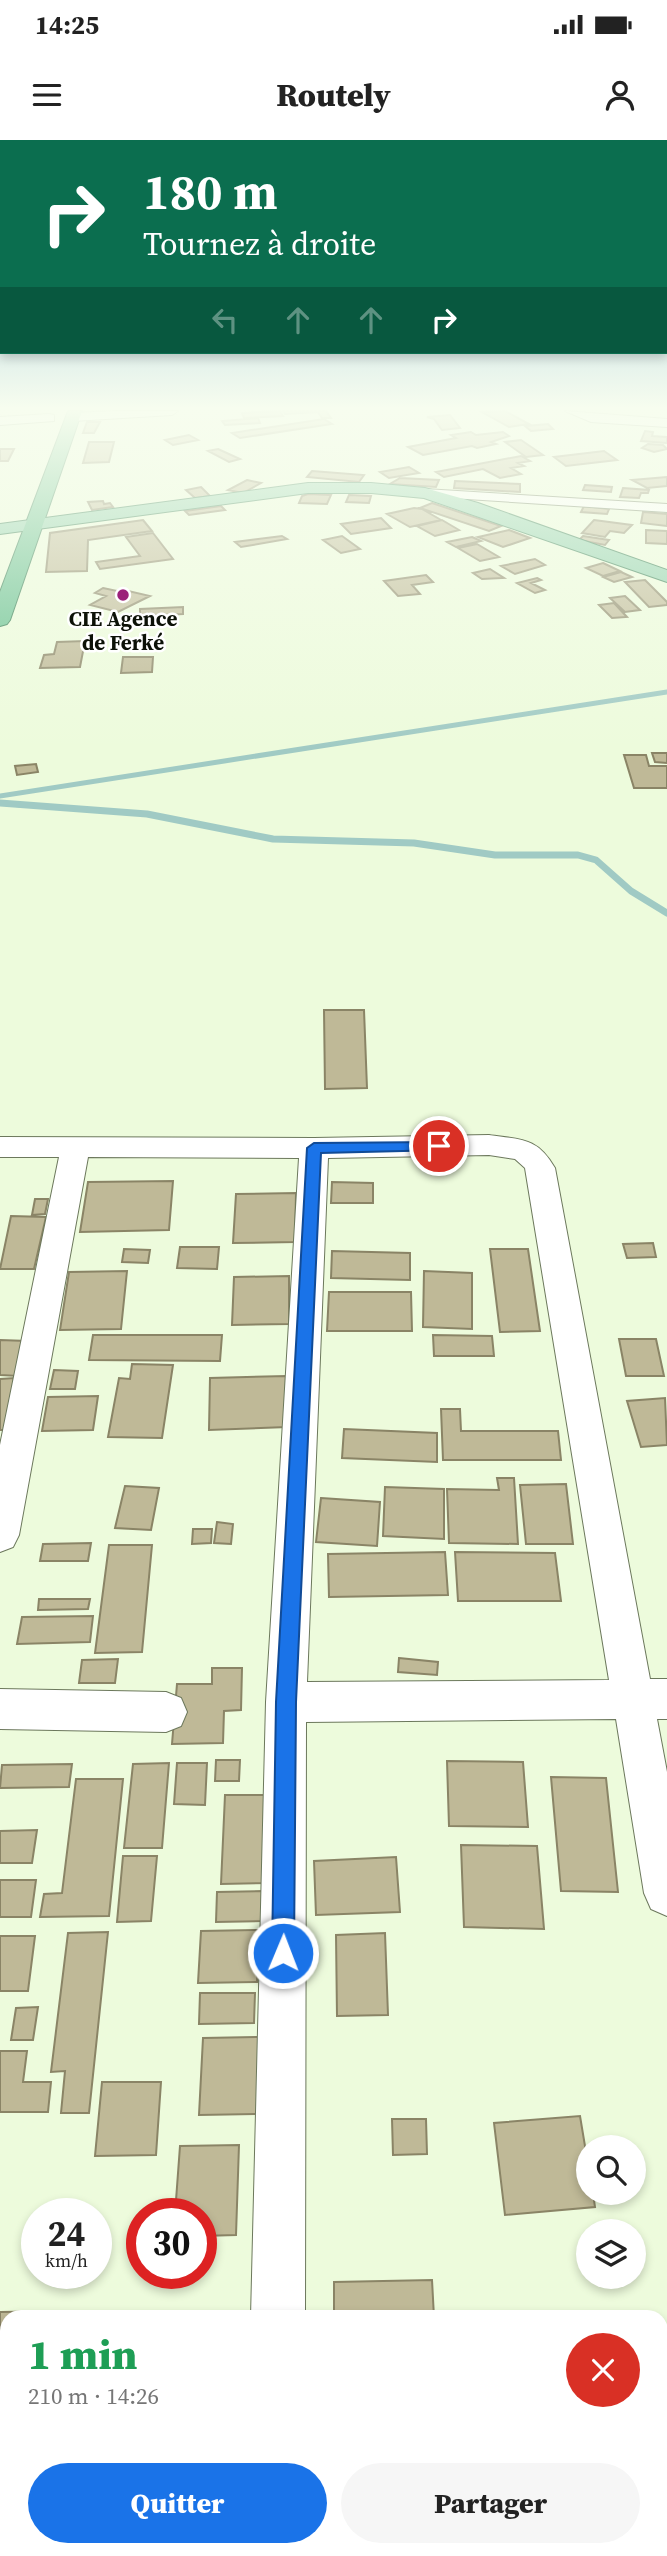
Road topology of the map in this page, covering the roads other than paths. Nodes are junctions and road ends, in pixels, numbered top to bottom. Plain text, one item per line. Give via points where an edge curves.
1 (48, 524) edge
2 (515, 524) edge
3 (32, 526) junction
4 (1, 532) edge
5 (667, 576) edge
6 (0, 620) edge
7 (76, 1146) junction
8 (0, 1147) edge
9 (314, 1148) junction
10 (0, 1535) edge
11 (651, 1699) edge
12 (286, 1702) junction
13 (0, 1709) edge
14 (166, 1712) dead end
15 (667, 1893) edge
16 (278, 2310) edge

1 - 3 main road
2 - 5 main road
3 - 4 main road
3 - 6 highway
7 - 8 street
7 - 9 street
7 - 10 street
9 - 11 street via 489,1145 522,1150 534,1157 540,1168
9 - 12 street
11 - 12 street
11 - 15 street
12 - 16 street
13 - 14 street

